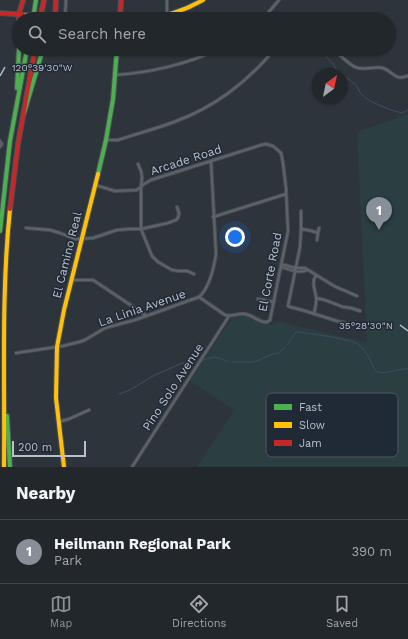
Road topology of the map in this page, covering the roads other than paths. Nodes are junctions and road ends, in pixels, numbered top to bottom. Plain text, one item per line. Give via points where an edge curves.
1 (23, 0) edge
2 (36, 0) edge
3 (44, 0) edge
4 (56, 0) edge
5 (66, 0) edge
6 (121, 0) edge
7 (167, 0) edge
8 (203, 0) edge
9 (279, 0) edge
10 (20, 12) edge
11 (34, 12) edge
12 (41, 12) edge
13 (55, 12) edge
14 (65, 12) edge
15 (120, 12) edge
16 (167, 12) edge
17 (177, 12) edge
18 (269, 12) edge
19 (0, 13) edge
20 (12, 14) edge
21 (18, 56) edge
22 (26, 56) edge
23 (33, 56) edge
24 (41, 56) edge
25 (116, 56) edge
26 (203, 56) edge
27 (269, 56) edge
28 (341, 56) edge
29 (115, 75) junction
30 (408, 76) edge
31 (17, 96) junction
32 (19, 132) junction
33 (106, 140) junction
34 (0, 141) edge
35 (0, 147) edge
36 (281, 153) joint
37 (211, 161) junction
38 (138, 164) dead end
39 (95, 185) junction
40 (141, 187) junction
41 (286, 194) junction
42 (177, 207) dead end
43 (301, 211) dead end
44 (213, 217) junction
45 (26, 228) dead end
46 (319, 228) dead end
47 (141, 229) junction
48 (302, 229) junction
49 (0, 232) edge
50 (318, 233) junction
51 (81, 239) junction
52 (318, 240) dead end
53 (281, 266) junction
54 (295, 269) junction
55 (194, 274) dead end
56 (316, 275) junction
57 (71, 280) junction
58 (357, 296) dead end
59 (199, 297) junction
60 (316, 298) junction
61 (258, 299) dead end
62 (274, 302) junction
63 (360, 311) dead end
64 (314, 314) junction
65 (147, 316) junction
66 (229, 316) junction
67 (364, 327) dead end
68 (57, 347) junction
69 (16, 353) dead end
70 (4, 393) junction
71 (89, 410) dead end
72 (58, 422) junction
73 (4, 467) edge
74 (10, 467) edge
75 (64, 467) edge
76 (132, 467) edge

1 - 10 main road
2 - 11 main road
3 - 12 main road
4 - 13 main road
5 - 14 street
6 - 15 main road
7 - 16 street
8 - 17 main road
9 - 18 street
19 - 20 main road
21 - 31 main road
22 - 31 main road
23 - 32 main road
24 - 32 main road
25 - 29 main road, El Camino Real
26 - 29 street via 161,68
27 - 33 street via 224,97 190,116 118,140
28 - 30 street via 356,67 380,68 397,77
29 - 33 main road, El Camino Real
31 - 49 main road
32 - 70 main road via 7,240
33 - 39 main road, El Camino Real
34 - 35 street
36 - 37 street, Arcade Road via 266,144
36 - 41 street, El Corte Road
37 - 40 street, Arcade Road via 151,180
37 - 44 street
38 - 40 street via 142,176
39 - 40 street, Arcade Road via 115,191 137,190
39 - 51 main road, El Camino Real
40 - 47 street
41 - 44 street
41 - 53 street, El Corte Road via 288,231
42 - 47 street via 179,215 176,220
43 - 48 street
44 - 59 street via 215,258 207,286
45 - 51 street via 50,230
46 - 50 street
47 - 51 street via 117,230
47 - 55 street via 156,260 172,270
48 - 50 street
48 - 54 street
50 - 52 street
51 - 57 main road, El Camino Real
53 - 54 street
53 - 62 street, El Corte Road
54 - 56 street via 308,270
54 - 64 street via 288,306
56 - 58 street
56 - 60 street via 313,284
57 - 65 street via 93,280
57 - 68 main road, El Camino Real
59 - 65 street, La Linia Avenue
59 - 66 street, La Linia Avenue via 222,314
60 - 63 street
60 - 64 street
61 - 62 street
62 - 66 street, El Corte Road via 268,322 262,322 246,314
64 - 67 street
65 - 68 street, La Linia Avenue via 101,330 85,340
66 - 76 street, Pino Solo Avenue
68 - 69 street, La Linia Avenue
68 - 72 main road, El Camino Real
70 - 73 main road
70 - 74 main road
71 - 72 street
72 - 75 main road, El Camino Real

